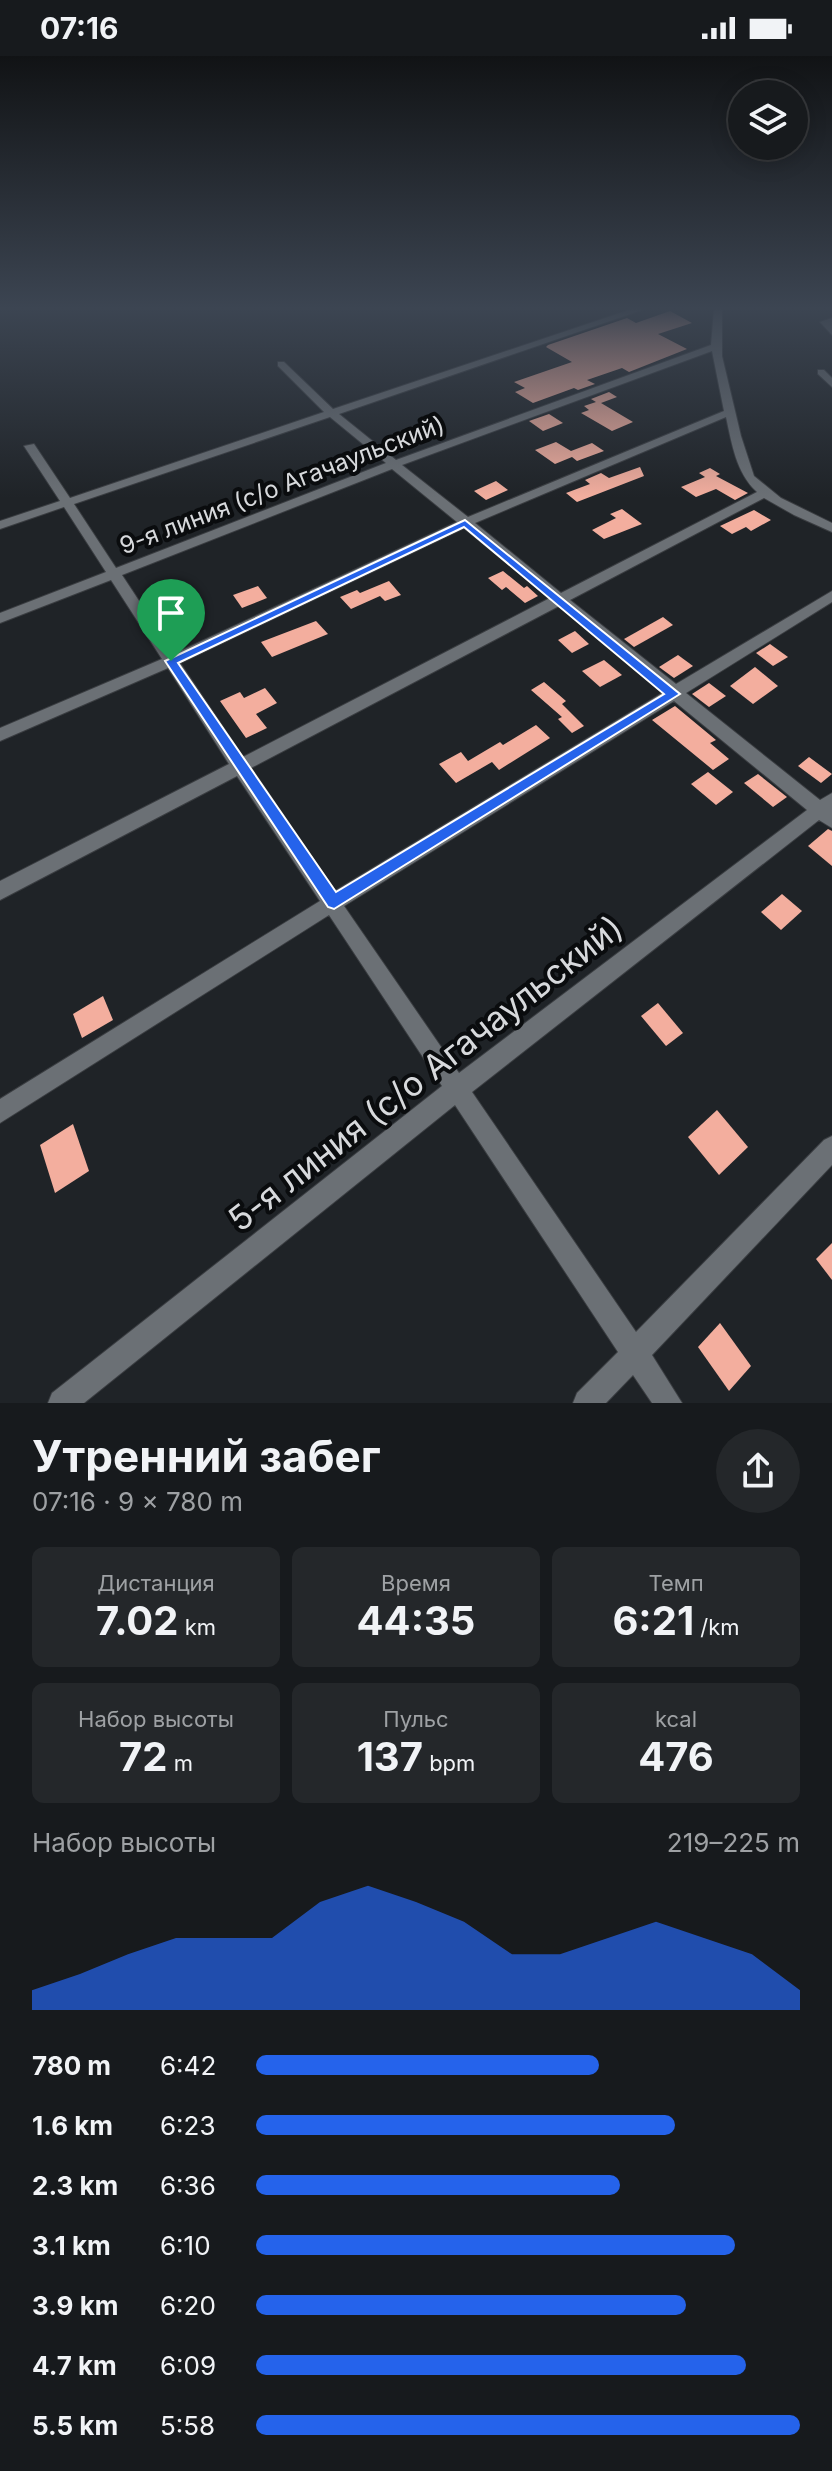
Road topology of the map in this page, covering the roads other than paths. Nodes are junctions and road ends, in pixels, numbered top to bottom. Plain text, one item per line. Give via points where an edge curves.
1 (289, 372) edge
2 (451, 372) edge
3 (645, 372) edge
4 (722, 372) edge
5 (732, 411) junction
6 (330, 412) junction
7 (30, 446) dead end
8 (394, 464) junction
9 (764, 493) junction
10 (66, 503) junction
11 (465, 523) junction
12 (0, 525) edge
13 (832, 528) edge
14 (113, 574) junction
15 (832, 596) edge
16 (557, 600) junction
17 (0, 618) edge
18 (171, 661) junction
19 (673, 694) junction
20 (0, 735) edge
21 (239, 765) junction
22 (828, 810) edge
23 (0, 891) edge
24 (334, 902) junction
25 (457, 1089) junction
26 (0, 1112) edge
27 (832, 1148) edge
28 (634, 1353) junction
29 (62, 1403) edge
30 (587, 1403) edge
31 (668, 1403) edge

1 - 6 street
2 - 6 street
3 - 8 street, 9-я линия (с/о Агачаульский)
4 - 5 street
5 - 9 street via 740,457
5 - 11 street
6 - 8 street
6 - 10 street
7 - 10 street
8 - 11 street
8 - 14 street, 9-я линия (с/о Агачаульский)
9 - 13 street
9 - 16 street
10 - 12 street
10 - 14 street
11 - 16 street
11 - 18 street
14 - 17 street, 9-я линия (с/о Агачаульский)
14 - 18 street
15 - 19 street
16 - 19 street
16 - 21 street
18 - 20 street
18 - 21 street
19 - 22 street
19 - 24 street
21 - 23 street
21 - 24 street
22 - 25 street, 5-я линия (с/о Агачаульский)
24 - 25 street
24 - 26 street
25 - 28 street
25 - 29 street, 5-я линия (с/о Агачаульский)
27 - 28 street
28 - 30 street
28 - 31 street

